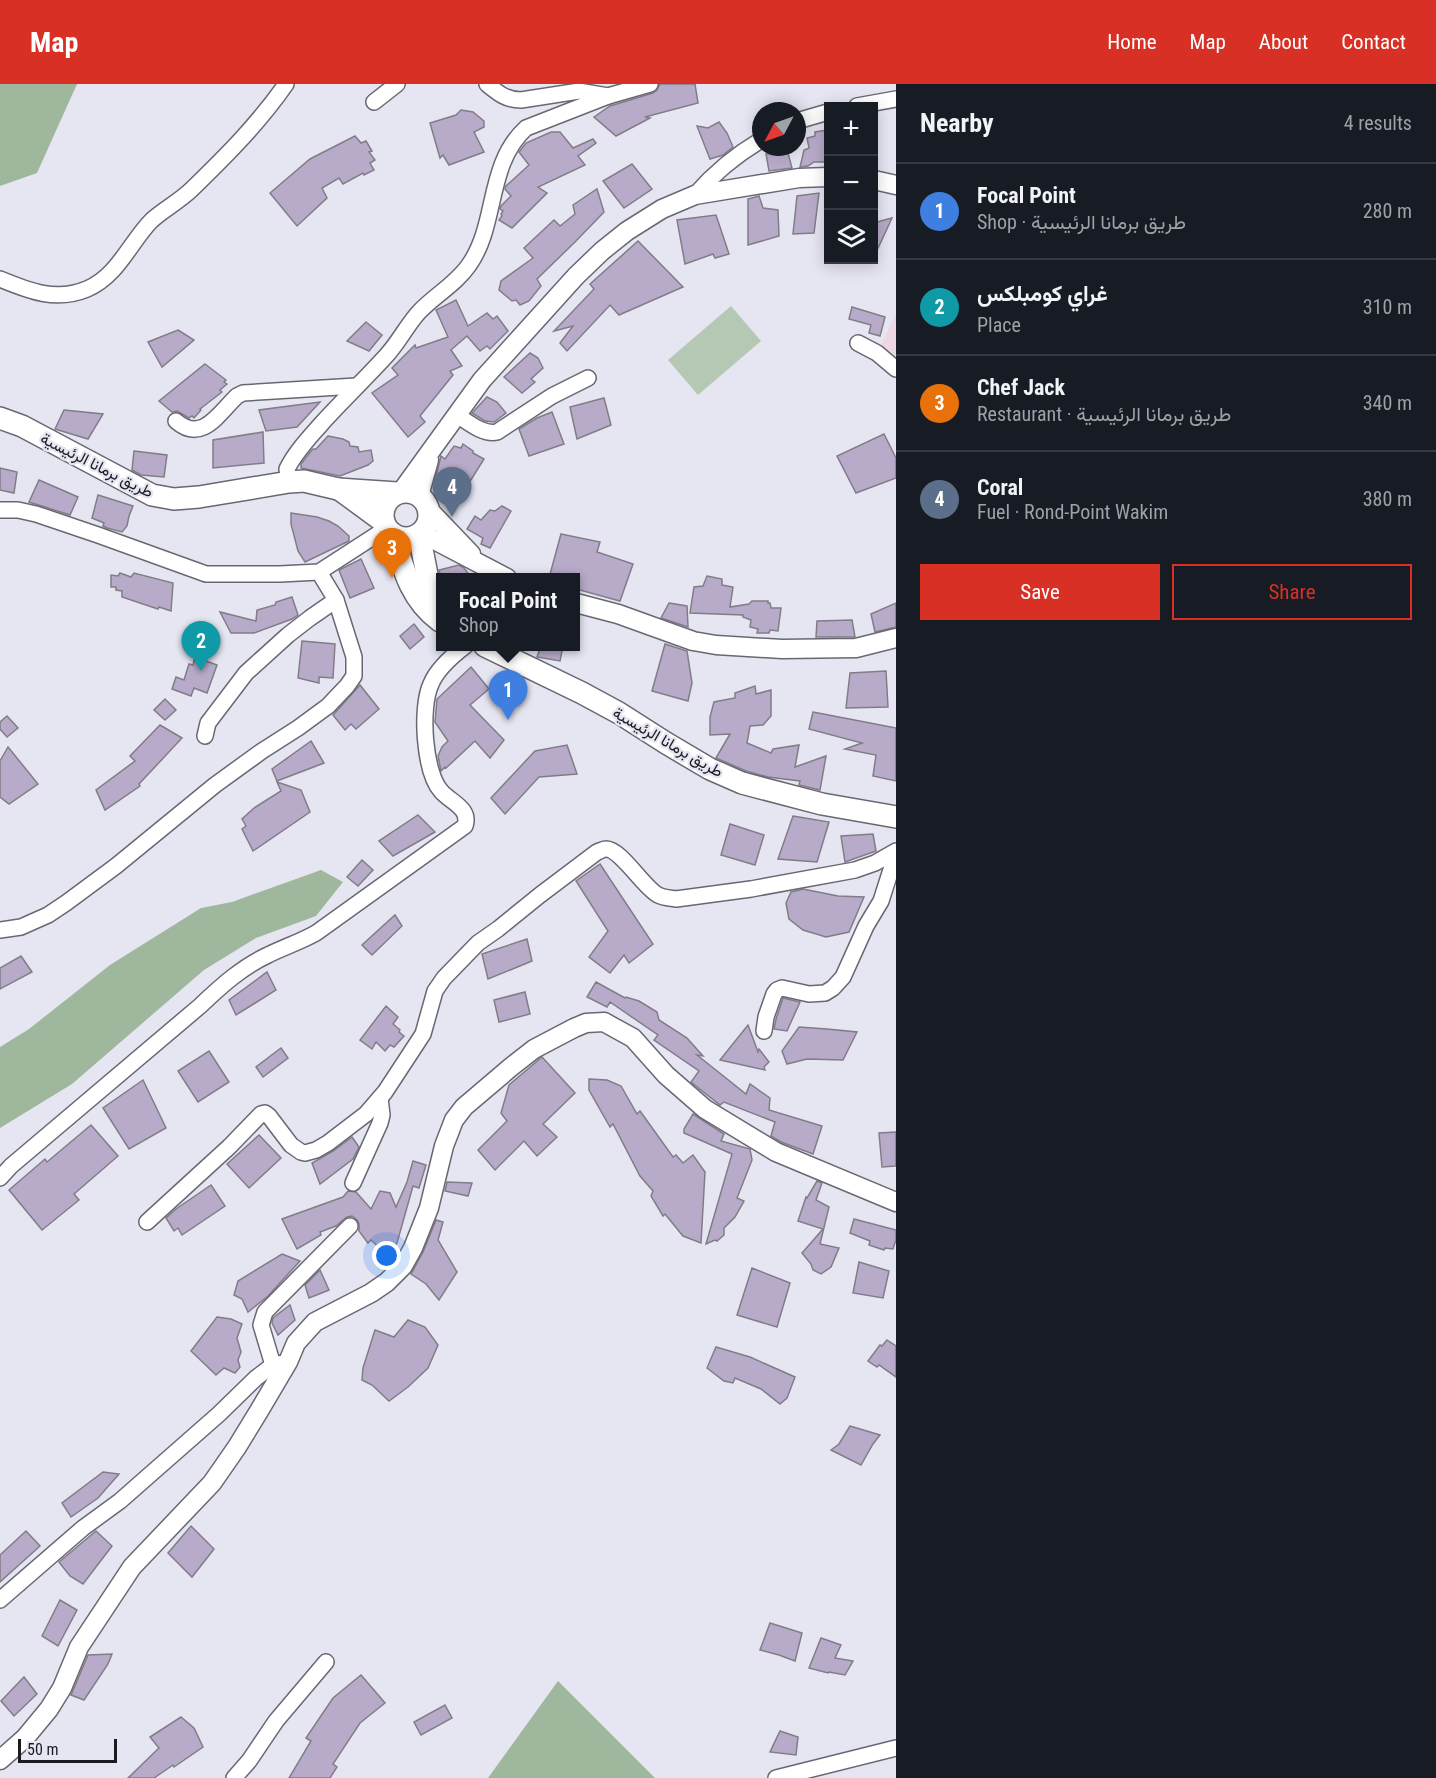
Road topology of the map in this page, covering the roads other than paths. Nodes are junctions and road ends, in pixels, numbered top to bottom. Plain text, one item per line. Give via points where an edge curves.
1 (286, 84) edge
2 (397, 84) edge
3 (487, 84) edge
4 (650, 84) edge
5 (608, 96) junction
6 (896, 99) edge
7 (374, 102) dead end
8 (878, 102) edge
9 (824, 113) edge
10 (806, 118) edge
11 (752, 146) edge
12 (824, 177) edge
13 (878, 181) edge
14 (896, 184) edge
15 (695, 195) junction
16 (0, 279) edge
17 (858, 343) dead end
18 (896, 369) edge
19 (588, 378) dead end
20 (356, 386) junction
21 (457, 415) junction
22 (0, 418) edge
23 (176, 421) dead end
24 (289, 482) junction
25 (339, 489) junction
26 (412, 498) junction
27 (0, 510) edge
28 (388, 528) junction
29 (420, 533) junction
30 (480, 564) junction
31 (319, 572) junction
32 (497, 573) edge
33 (336, 600) junction
34 (580, 604) edge
35 (436, 606) edge
36 (436, 616) edge
37 (896, 638) edge
38 (460, 651) edge
39 (495, 651) edge
40 (205, 736) dead end
41 (896, 817) edge
42 (896, 853) edge
43 (0, 930) edge
44 (764, 1031) dead end
45 (381, 1098) junction
46 (0, 1178) edge
47 (353, 1183) dead end
48 (896, 1202) edge
49 (147, 1222) dead end
50 (351, 1226) dead end
51 (280, 1364) junction
52 (0, 1600) edge
53 (326, 1662) dead end
54 (896, 1748) edge
55 (0, 1761) edge
56 (234, 1778) edge
57 (776, 1778) edge

1 - 16 street via 230,153 154,219 110,275 89,289 49,296
2 - 7 street
3 - 5 street via 511,100 579,91
4 - 5 street
5 - 20 street via 526,128 515,138 506,154 485,231 470,265 432,299
6 - 8 street
9 - 10 street
11 - 15 street
12 - 15 street
13 - 14 street
15 - 21 street via 645,219 602,250 482,380
17 - 18 street
19 - 21 street via 497,432 484,431
20 - 23 street via 243,393 204,428 194,431
20 - 24 street via 304,442 287,469
21 - 26 street via 430,452
22 - 24 main road, طريق برمانا الرئيسية via 152,495 174,499 199,497
24 - 25 main road, طريق برمانا الرئيسية via 304,481
25 - 26 main road, طريق برمانا الرئيسية
25 - 28 main road, طريق برمانا الرئيسية
26 - 28 main road via 388,500 384,510
26 - 29 main road via 428,522
26 - 30 street
27 - 31 street via 36,514 206,574
28 - 29 main road via 406,538
28 - 31 street
28 - 36 main road via 411,589
29 - 30 street
29 - 35 main road
30 - 32 street
31 - 33 street
33 - 40 street via 288,635 246,673 208,723
33 - 43 street via 354,657 354,676 348,686 66,903 21,927
34 - 37 street via 693,641 717,645 856,648
38 - 46 street via 430,685 425,745 440,791 460,806 467,820 465,826 316,933 267,955 228,979
39 - 41 main road, طريق برمانا الرئيسية via 582,693 710,769 742,783 822,804
42 - 44 street via 881,901 843,977 825,993 777,990
42 - 45 street via 855,870 676,899 653,892 613,851 597,852 478,943 444,978 435,991 423,1034
45 - 47 street via 380,1123
45 - 49 street via 328,1143 305,1153 291,1145 269,1116 261,1114
48 - 51 street via 770,1149 705,1109 666,1075 633,1038 603,1022 586,1023 534,1049 464,1107 444,1146 429,1208 403,1266 371,1293 315,1322
50 - 51 street via 265,1312 261,1325
51 - 52 street via 255,1378 219,1414
51 - 55 street via 237,1448 212,1483 132,1567 79,1647 49,1709
53 - 56 street
54 - 57 street

